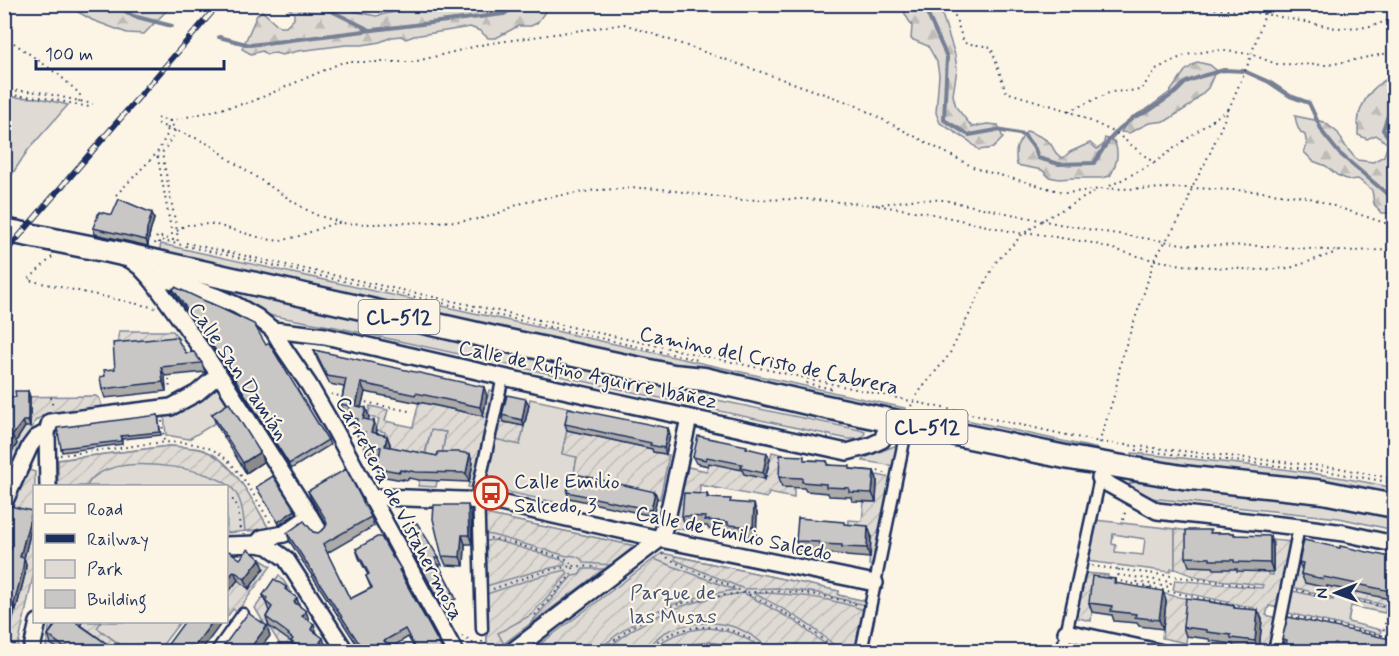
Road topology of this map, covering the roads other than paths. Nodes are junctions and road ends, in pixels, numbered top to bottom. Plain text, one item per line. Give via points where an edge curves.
1 (4, 230) edge
2 (126, 256) junction
3 (152, 280) junction
4 (273, 330) junction
5 (311, 334) junction
6 (218, 375) junction
7 (674, 375) junction
8 (502, 377) junction
9 (309, 385) junction
10 (809, 393) junction
11 (689, 418) junction
12 (50, 423) junction
13 (895, 434) junction
14 (1182, 477) junction
15 (1100, 478) junction
16 (48, 485) edge
17 (372, 500) junction
18 (478, 501) junction
19 (4, 503) edge
20 (1395, 506) edge
21 (310, 516) junction
22 (1299, 527) junction
23 (321, 532) edge
24 (257, 544) junction
25 (1395, 544) edge
26 (228, 545) edge
27 (660, 545) junction
28 (874, 583) junction
29 (243, 614) dead end
30 (38, 623) edge
31 (482, 629) dead end
32 (1066, 632) junction
33 (32, 651) edge
34 (216, 651) edge
35 (346, 651) edge
36 (455, 651) edge
37 (511, 651) edge
38 (861, 651) edge
39 (1062, 651) edge
40 (1159, 651) edge
41 (1274, 651) edge

1 - 2 main road, CL-512
2 - 3 street, Calle San Damián
2 - 7 main road, CL-512
3 - 4 street, Carretera de Vistahermosa via 182,284 236,304
3 - 6 street, Calle San Damián
4 - 5 street, Calle de Rufino Aguirre Ibáñez
4 - 9 street, Carretera de Vistahermosa
5 - 8 street, Calle de Rufino Aguirre Ibáñez
5 - 9 street, Carretera de Vistahermosa via 299,339 295,352
6 - 12 street via 197,393 171,406
6 - 21 street, Calle San Damián
7 - 10 main road, CL-512
7 - 13 main road, CL-512 via 722,398
8 - 11 street, Calle de Rufino Aguirre Ibáñez
8 - 18 street
9 - 17 street, Carretera de Vistahermosa
10 - 13 main road via 834,414 878,424
10 - 14 main road, CL-512 via 1070,458
11 - 13 street, Calle de Rufino Aguirre Ibáñez via 847,452
11 - 27 street
12 - 16 street
12 - 19 street via 30,446
13 - 15 main road, CL-512
13 - 28 street
14 - 15 main road, CL-512
14 - 20 main road, CL-512 via 1323,492
15 - 22 street via 1157,511
15 - 32 street
17 - 18 street, Calle de Emilio Salcedo via 380,497
17 - 36 street, Carretera de Vistahermosa
18 - 27 street, Calle de Emilio Salcedo via 500,503
18 - 31 street
21 - 23 street, Calle San Damián
21 - 24 street via 284,534 262,538
22 - 25 street
22 - 41 street
24 - 26 street
24 - 35 street via 268,546 286,559
27 - 28 street, Calle de Emilio Salcedo
27 - 37 street
28 - 38 street
29 - 34 street
30 - 33 street
32 - 39 street
32 - 40 street

